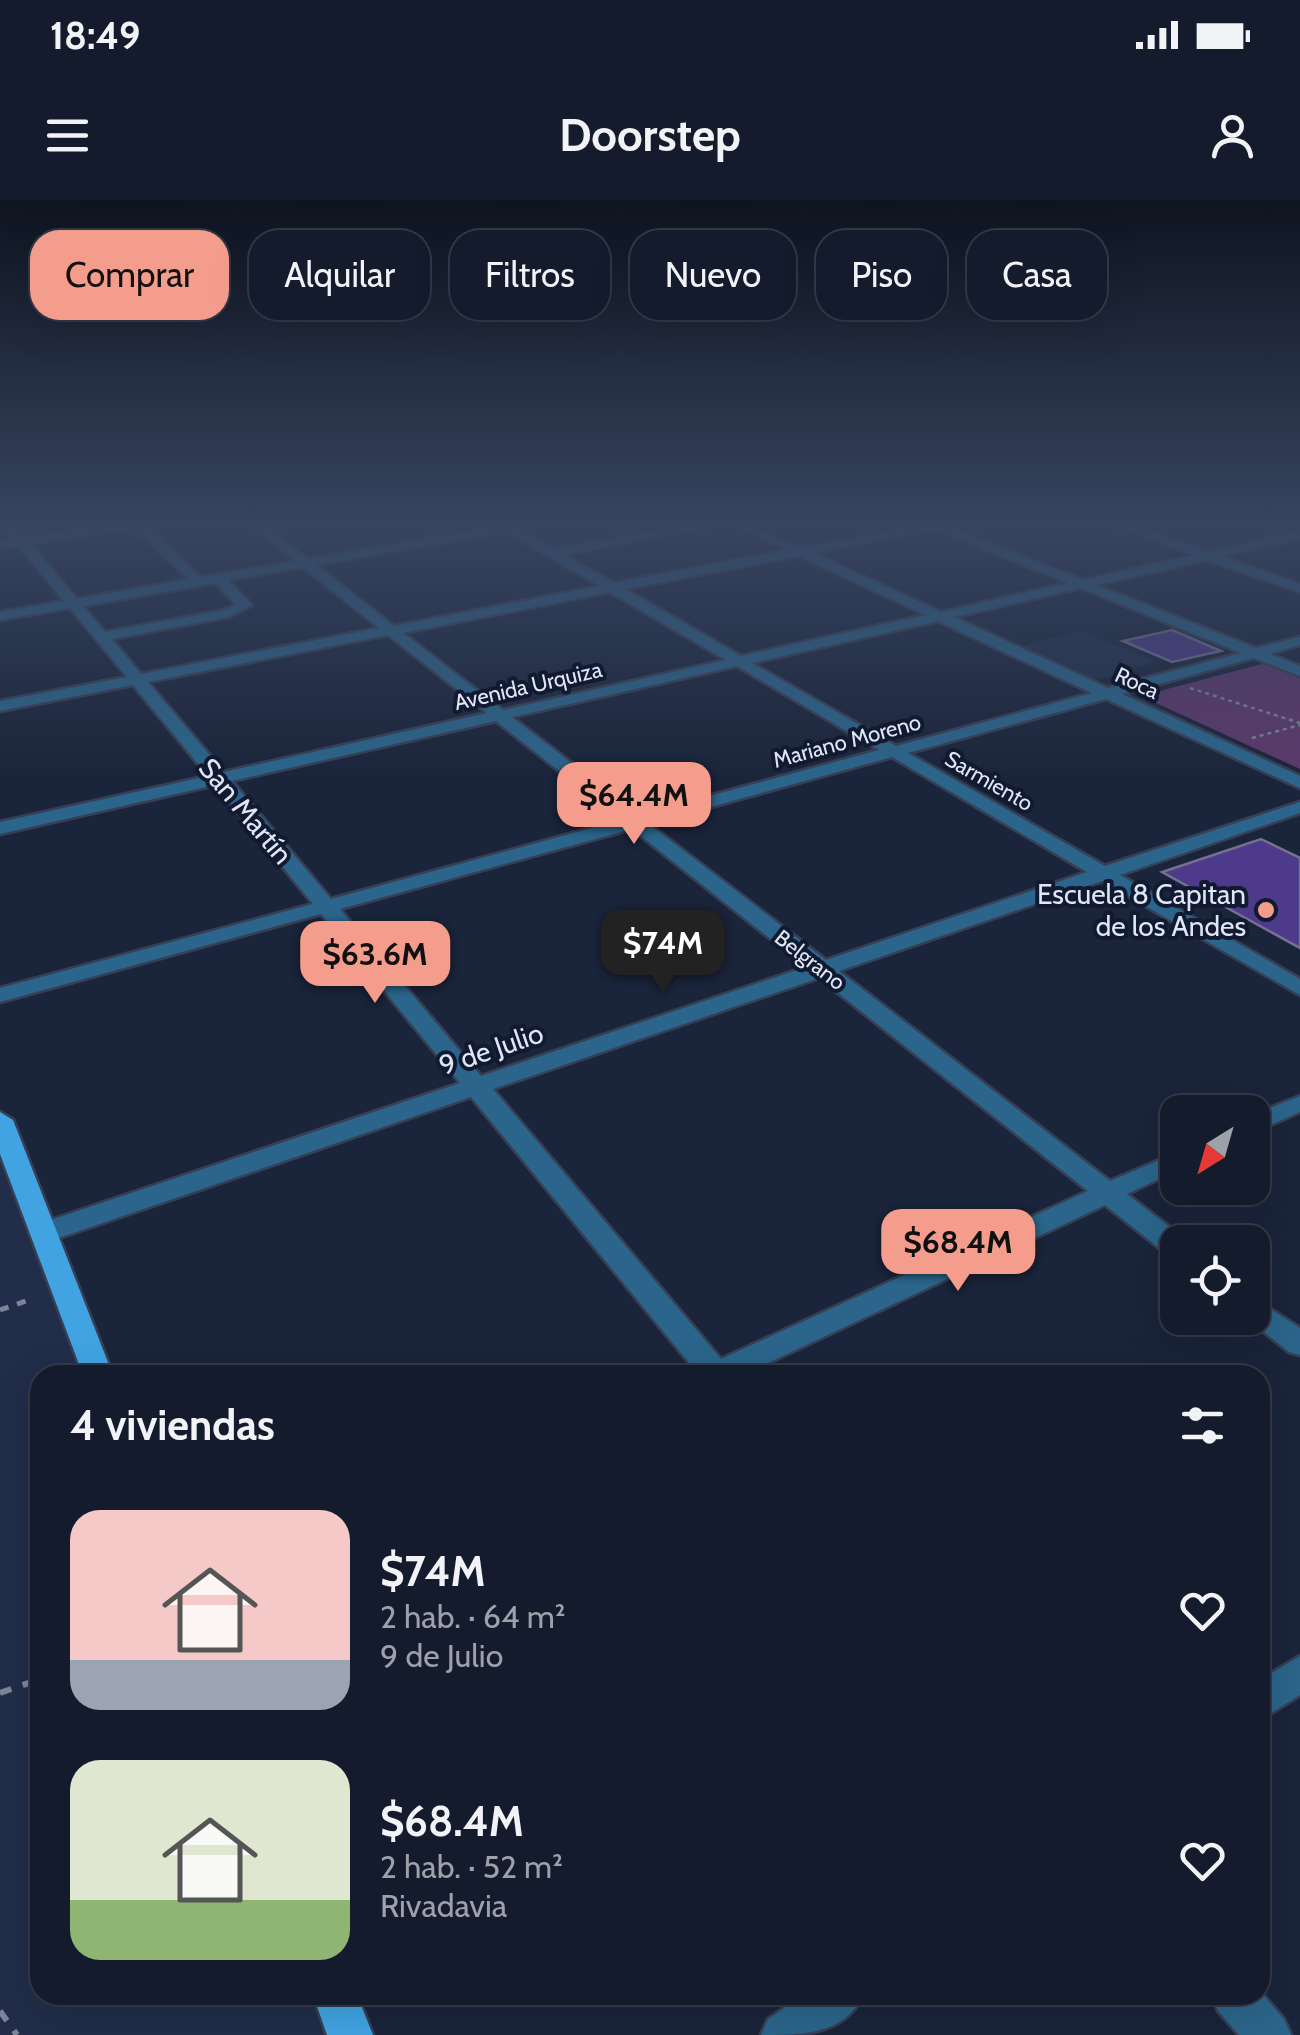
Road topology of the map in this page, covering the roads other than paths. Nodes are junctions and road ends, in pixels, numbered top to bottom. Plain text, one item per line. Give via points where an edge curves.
1 (44, 609) edge
2 (76, 609) edge
3 (239, 609) edge
4 (363, 609) edge
5 (503, 609) edge
6 (647, 609) edge
7 (924, 609) edge
8 (973, 609) edge
9 (1144, 609) edge
10 (0, 616) edge
11 (940, 616) junction
12 (390, 630) junction
13 (100, 636) junction
14 (1300, 642) edge
15 (1255, 653) junction
16 (739, 662) junction
17 (1300, 671) edge
18 (136, 680) junction
19 (1106, 694) junction
20 (0, 706) edge
21 (499, 716) junction
22 (893, 752) junction
23 (218, 779) junction
24 (1300, 783) edge
25 (1300, 807) edge
26 (634, 822) junction
27 (0, 828) edge
28 (1103, 874) junction
29 (325, 906) junction
30 (822, 969) junction
31 (1300, 988) edge
32 (0, 994) edge
33 (476, 1086) junction
34 (1300, 1104) edge
35 (1270, 1118) edge
36 (0, 1120) edge
37 (1160, 1168) edge
38 (1107, 1193) junction
39 (43, 1233) junction
40 (1160, 1234) edge
41 (1270, 1321) edge
42 (1300, 1344) edge
43 (94, 1365) edge
44 (707, 1365) edge
45 (737, 1365) edge
46 (1300, 1673) edge
47 (1270, 1695) edge
48 (338, 2005) edge
49 (827, 2005) edge
50 (1242, 2005) edge
51 (350, 2035) edge
52 (784, 2035) edge
53 (1268, 2035) edge

1 - 10 street
2 - 13 street, San Martín
3 - 13 street
4 - 12 street, Belgrano
5 - 12 street
6 - 16 street, Sarmiento
7 - 11 street, Roca
8 - 11 street, Avenida Urquiza
9 - 15 street
11 - 16 street, Avenida Urquiza
11 - 19 street, Roca
12 - 18 street
12 - 21 street, Belgrano
13 - 18 street, San Martín
14 - 15 street, Mariano Moreno
15 - 17 street
15 - 19 street, Mariano Moreno
16 - 21 street, Avenida Urquiza
16 - 22 street, Sarmiento
18 - 20 street
18 - 23 street, San Martín
19 - 22 street, Mariano Moreno
19 - 24 street, Roca
21 - 23 street, Avenida Urquiza
21 - 26 street, Belgrano
22 - 26 street, Mariano Moreno
22 - 28 street, Sarmiento
23 - 27 street, Avenida Urquiza
23 - 29 street, San Martín
25 - 28 street, 9 de Julio
26 - 29 street, Mariano Moreno
26 - 30 street, Belgrano
28 - 30 street, 9 de Julio
28 - 31 street, Sarmiento
29 - 32 street, Mariano Moreno
29 - 33 street, San Martín
30 - 33 street, 9 de Julio
30 - 38 street, Belgrano
33 - 39 street, 9 de Julio
33 - 44 street, San Martín
34 - 35 street
36 - 39 main road
37 - 38 street
38 - 40 street, Belgrano
38 - 45 street
39 - 43 main road
41 - 42 street
46 - 47 street
48 - 51 main road
49 - 52 street
50 - 53 street

